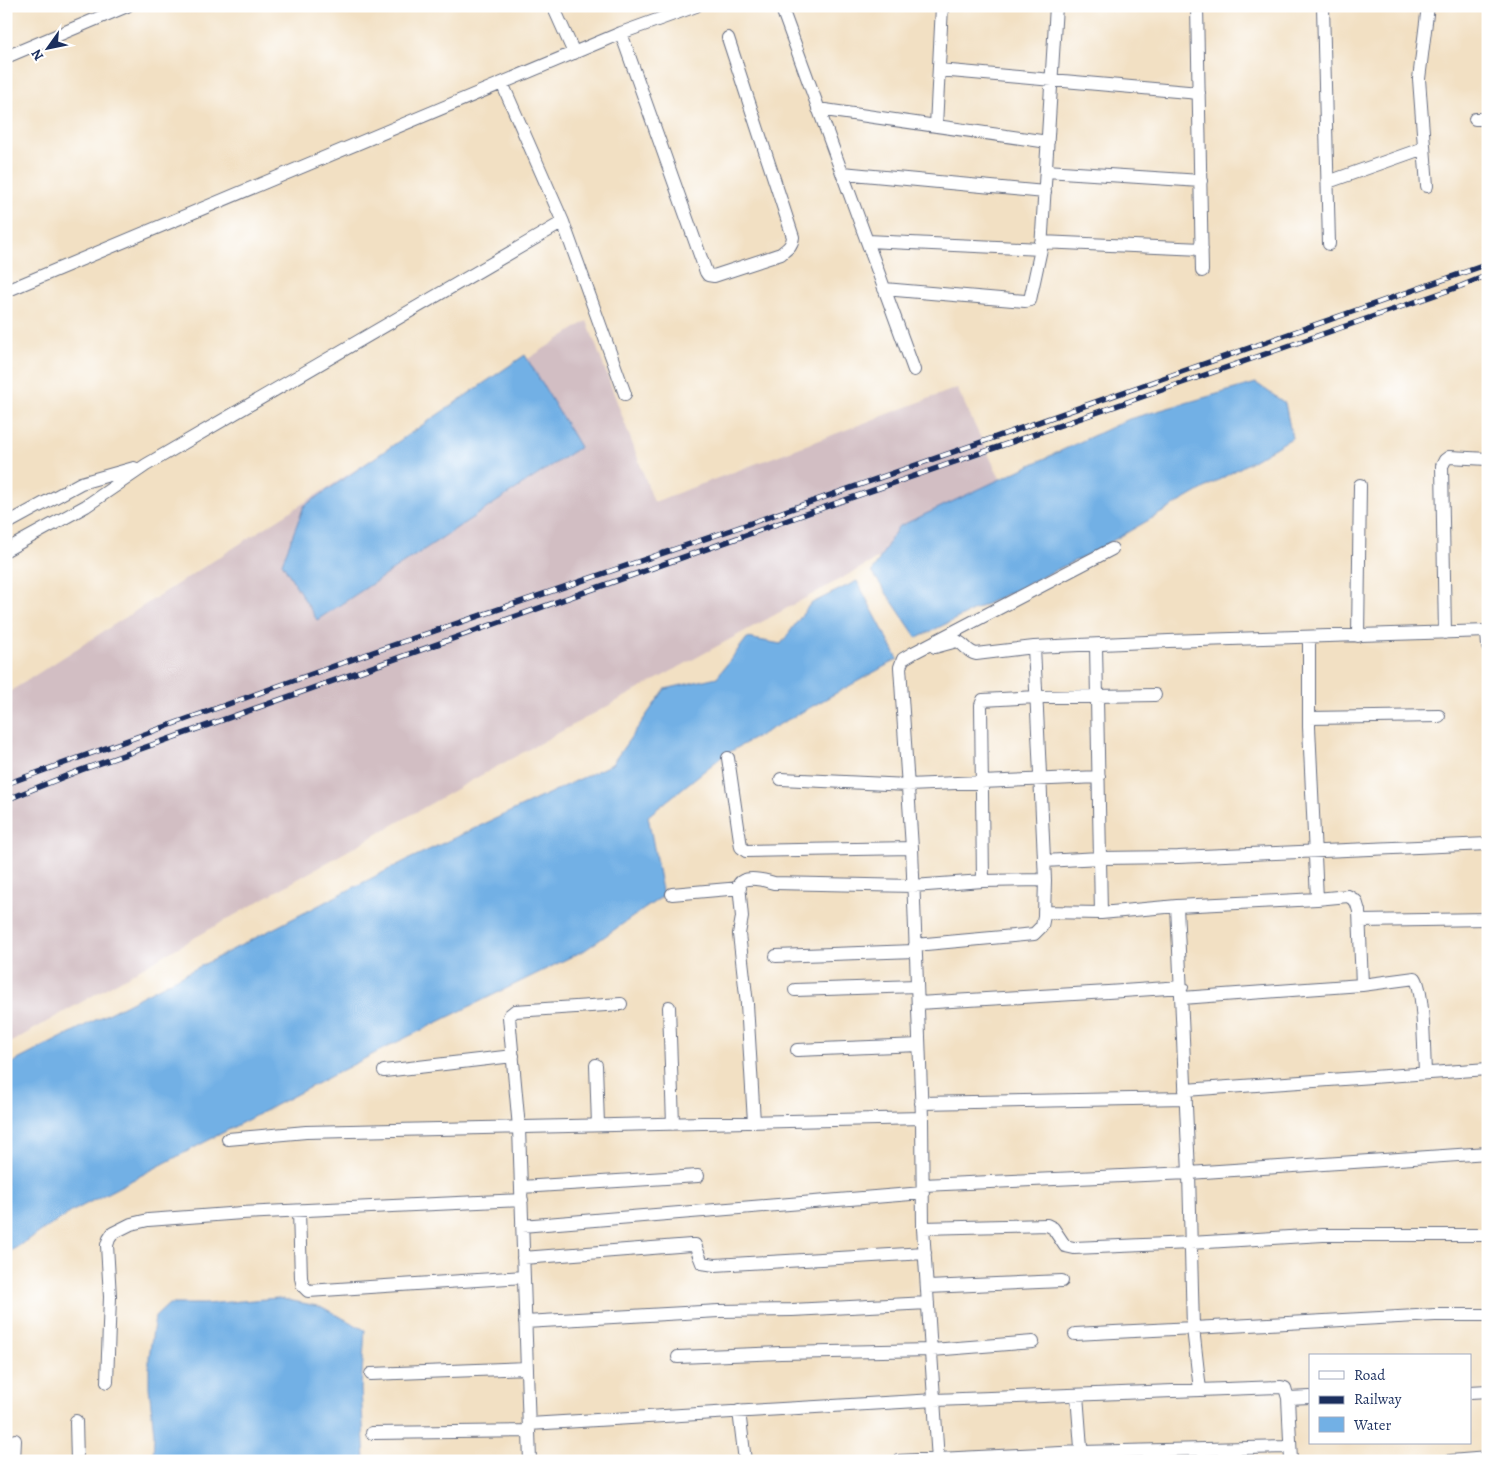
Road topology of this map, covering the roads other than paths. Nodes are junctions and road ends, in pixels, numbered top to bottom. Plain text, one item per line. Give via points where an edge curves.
1 (127, 6) edge
2 (554, 6) edge
3 (696, 6) edge
4 (781, 6) edge
5 (942, 6) edge
6 (1056, 6) edge
7 (1197, 6) edge
8 (1323, 6) edge
9 (1428, 6) edge
10 (621, 33) junction
11 (728, 38) dead end
12 (574, 53) junction
13 (6, 57) edge
14 (939, 70) junction
15 (1052, 80) junction
16 (502, 83) junction
17 (1199, 93) junction
18 (818, 109) junction
19 (936, 126) junction
20 (1048, 142) junction
21 (1424, 148) junction
22 (1046, 171) junction
23 (842, 173) junction
24 (1201, 181) junction
25 (1328, 182) junction
26 (1427, 186) dead end
27 (1045, 192) junction
28 (563, 222) junction
29 (867, 241) junction
30 (1329, 244) dead end
31 (1041, 245) junction
32 (1202, 249) junction
33 (1202, 271) dead end
34 (884, 289) junction
35 (6, 291) edge
36 (914, 370) dead end
37 (626, 394) dead end
38 (1488, 459) edge
39 (146, 464) junction
40 (1360, 485) dead end
41 (6, 524) edge
42 (1112, 549) dead end
43 (6, 550) edge
44 (1487, 631) edge
45 (1445, 633) junction
46 (1358, 636) junction
47 (1309, 637) junction
48 (1096, 645) junction
49 (1034, 647) junction
50 (1488, 648) edge
51 (913, 653) junction
52 (1155, 695) dead end
53 (1097, 696) junction
54 (1036, 697) junction
55 (1439, 716) dead end
56 (1309, 718) junction
57 (728, 758) dead end
58 (1099, 777) junction
59 (781, 779) dead end
60 (1040, 779) junction
61 (982, 782) junction
62 (908, 785) junction
63 (1488, 844) edge
64 (912, 848) junction
65 (1315, 852) junction
66 (1100, 858) junction
67 (1044, 861) junction
68 (1045, 880) junction
69 (983, 881) junction
70 (913, 886) junction
71 (740, 888) junction
72 (672, 894) dead end
73 (1318, 899) junction
74 (1177, 906) junction
75 (1044, 912) junction
76 (1101, 913) junction
77 (1488, 919) edge
78 (1360, 921) junction
79 (915, 948) junction
80 (776, 956) dead end
81 (1362, 985) junction
82 (917, 986) junction
83 (795, 990) dead end
84 (1182, 992) junction
85 (918, 1003) junction
86 (621, 1004) dead end
87 (669, 1007) dead end
88 (919, 1045) junction
89 (797, 1050) dead end
90 (513, 1056) junction
91 (596, 1064) dead end
92 (1488, 1069) edge
93 (384, 1071) dead end
94 (1425, 1073) junction
95 (1186, 1094) junction
96 (921, 1103) junction
97 (922, 1118) junction
98 (754, 1122) junction
99 (673, 1124) junction
100 (598, 1126) junction
101 (519, 1128) junction
102 (228, 1139) dead end
103 (1488, 1153) edge
104 (1189, 1174) junction
105 (698, 1176) dead end
106 (923, 1190) junction
107 (521, 1194) junction
108 (299, 1211) junction
109 (522, 1226) junction
110 (923, 1228) junction
111 (1488, 1234) edge
112 (1190, 1243) junction
113 (925, 1253) junction
114 (523, 1258) junction
115 (524, 1278) junction
116 (1062, 1281) dead end
117 (928, 1287) junction
118 (928, 1304) junction
119 (1488, 1315) edge
120 (525, 1322) junction
121 (1193, 1328) junction
122 (1075, 1334) dead end
123 (1033, 1342) dead end
124 (932, 1350) junction
125 (678, 1358) dead end
126 (527, 1368) junction
127 (371, 1374) dead end
128 (106, 1382) dead end
129 (1200, 1390) junction
130 (1488, 1391) edge
131 (1472, 1392) edge
132 (1078, 1395) junction
133 (1309, 1397) edge
134 (1288, 1398) junction
135 (934, 1400) junction
136 (739, 1411) junction
137 (76, 1421) dead end
138 (529, 1427) junction
139 (372, 1433) dead end
140 (14, 1440) dead end
141 (1290, 1447) junction
142 (1081, 1456) edge
143 (1488, 1458) edge
144 (938, 1460) edge
145 (14, 1461) edge
146 (76, 1461) edge
147 (530, 1461) edge
148 (746, 1461) edge
149 (898, 1461) edge
150 (1291, 1461) edge
151 (1450, 1461) edge

1 - 13 street
2 - 12 street
3 - 10 street
4 - 18 street
5 - 14 street
6 - 15 street
7 - 17 street
8 - 25 street
9 - 21 street via 1419,79
10 - 11 street via 706,272 714,276 781,254 790,247 793,237
10 - 12 street
12 - 16 street
14 - 15 street
14 - 19 street
15 - 17 street
15 - 20 street
16 - 28 street
16 - 35 street
17 - 24 street
18 - 19 street
18 - 23 street
19 - 20 street
20 - 22 street
21 - 25 street
21 - 26 street
22 - 24 street
22 - 27 street
23 - 27 street
23 - 29 street
24 - 32 street
25 - 30 street
27 - 31 street
28 - 37 street
28 - 39 street
29 - 31 street
29 - 34 street
31 - 32 street
31 - 34 street via 1029,301
32 - 33 street
34 - 36 street
38 - 45 street via 1449,457 1442,466
39 - 41 street via 81,483
39 - 43 street via 86,506
40 - 46 street
42 - 51 street
44 - 45 street
44 - 50 street
45 - 46 street
46 - 47 street
47 - 48 street
47 - 56 street
48 - 49 street
48 - 53 street
49 - 51 street via 974,654 957,641
49 - 54 street
51 - 62 street via 903,659 900,668
52 - 53 street
53 - 54 street
53 - 58 street
54 - 60 street
54 - 61 street via 985,699 981,703
55 - 56 street
56 - 65 street
57 - 64 street via 741,847 746,852
58 - 60 street
58 - 66 street
59 - 62 street
60 - 61 street
60 - 67 street
61 - 62 street
61 - 69 street
62 - 64 street
63 - 65 street
64 - 70 street
65 - 66 street
65 - 73 street
66 - 67 street
66 - 76 street
67 - 68 street
68 - 69 street
68 - 75 street
69 - 70 street
70 - 71 street via 774,884 745,879 740,881
70 - 79 street
71 - 72 street
71 - 98 street via 742,917 739,934
73 - 74 street
73 - 78 street via 1352,898 1356,901
74 - 76 street
74 - 84 street
75 - 76 street
75 - 79 street via 1042,926 1034,934
77 - 78 street
78 - 81 street
79 - 80 street
79 - 82 street
81 - 84 street
81 - 94 street via 1416,979 1421,999
82 - 83 street
82 - 85 street
84 - 85 street via 1108,992
84 - 95 street
85 - 88 street
86 - 90 street via 512,1013
87 - 99 street
88 - 89 street
88 - 96 street
90 - 93 street
90 - 101 street
91 - 100 street
92 - 94 street
94 - 95 street
95 - 96 street
95 - 104 street
96 - 97 street
97 - 98 street
97 - 106 street
98 - 99 street
99 - 100 street
100 - 101 street
101 - 102 street via 306,1132
101 - 107 street
103 - 104 street
104 - 106 street
104 - 112 street
105 - 107 street
106 - 109 street
106 - 110 street
107 - 108 street
107 - 109 street
108 - 115 street via 301,1278 308,1291
108 - 128 street via 148,1220 112,1233 107,1245 110,1297
109 - 114 street
110 - 112 street via 1047,1225 1066,1246 1074,1248
110 - 113 street
111 - 112 street via 1323,1234
112 - 121 street
113 - 114 street via 715,1265 702,1263 697,1248 691,1244
113 - 117 street
114 - 115 street
115 - 120 street
116 - 117 street
117 - 118 street
118 - 120 street
118 - 124 street
119 - 121 street
120 - 126 street
121 - 122 street
121 - 129 street
123 - 124 street
124 - 125 street
124 - 135 street
126 - 127 street
126 - 138 street
129 - 132 street
129 - 134 street via 1281,1387 1285,1388
130 - 131 street
132 - 135 street
132 - 142 street
133 - 134 street
134 - 141 street
135 - 136 street
135 - 144 street
136 - 138 street
136 - 148 street
137 - 146 street
138 - 139 street
138 - 147 street
140 - 145 street
141 - 142 street
141 - 150 street
142 - 144 street
143 - 151 street
144 - 149 street

